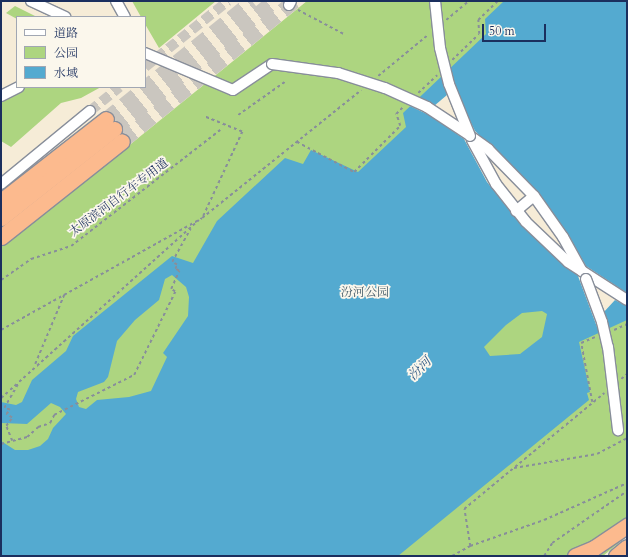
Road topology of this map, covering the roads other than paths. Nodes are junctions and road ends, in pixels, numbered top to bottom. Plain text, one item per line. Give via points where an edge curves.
1 (30, 1) edge
2 (116, 1) edge
3 (435, 1) edge
4 (63, 16) edge
5 (124, 16) edge
6 (146, 53) edge
7 (17, 88) edge
8 (1, 96) edge
9 (90, 111) tunnel mouth
10 (114, 130) junction
11 (3, 182) edge
12 (534, 196) junction
13 (1, 201) edge
14 (516, 211) junction
15 (1, 218) edge
16 (1, 237) edge
17 (627, 300) edge
18 (618, 430) dead end
19 (627, 526) edge
20 (627, 547) edge
21 (575, 556) edge
22 (616, 556) edge

1 - 4 street
2 - 5 street
3 - 14 street, bridge via 440,48 456,102 486,168
6 - 12 street, bridge via 233,90 272,64 338,72 385,88 427,107 488,149
7 - 8 street
9 - 11 street
10 - 13 highway
10 - 15 highway
10 - 16 highway
12 - 14 street
12 - 18 street, bridge via 572,251 602,322 612,372
14 - 17 street via 568,262
19 - 21 highway via 594,548
20 - 22 highway

